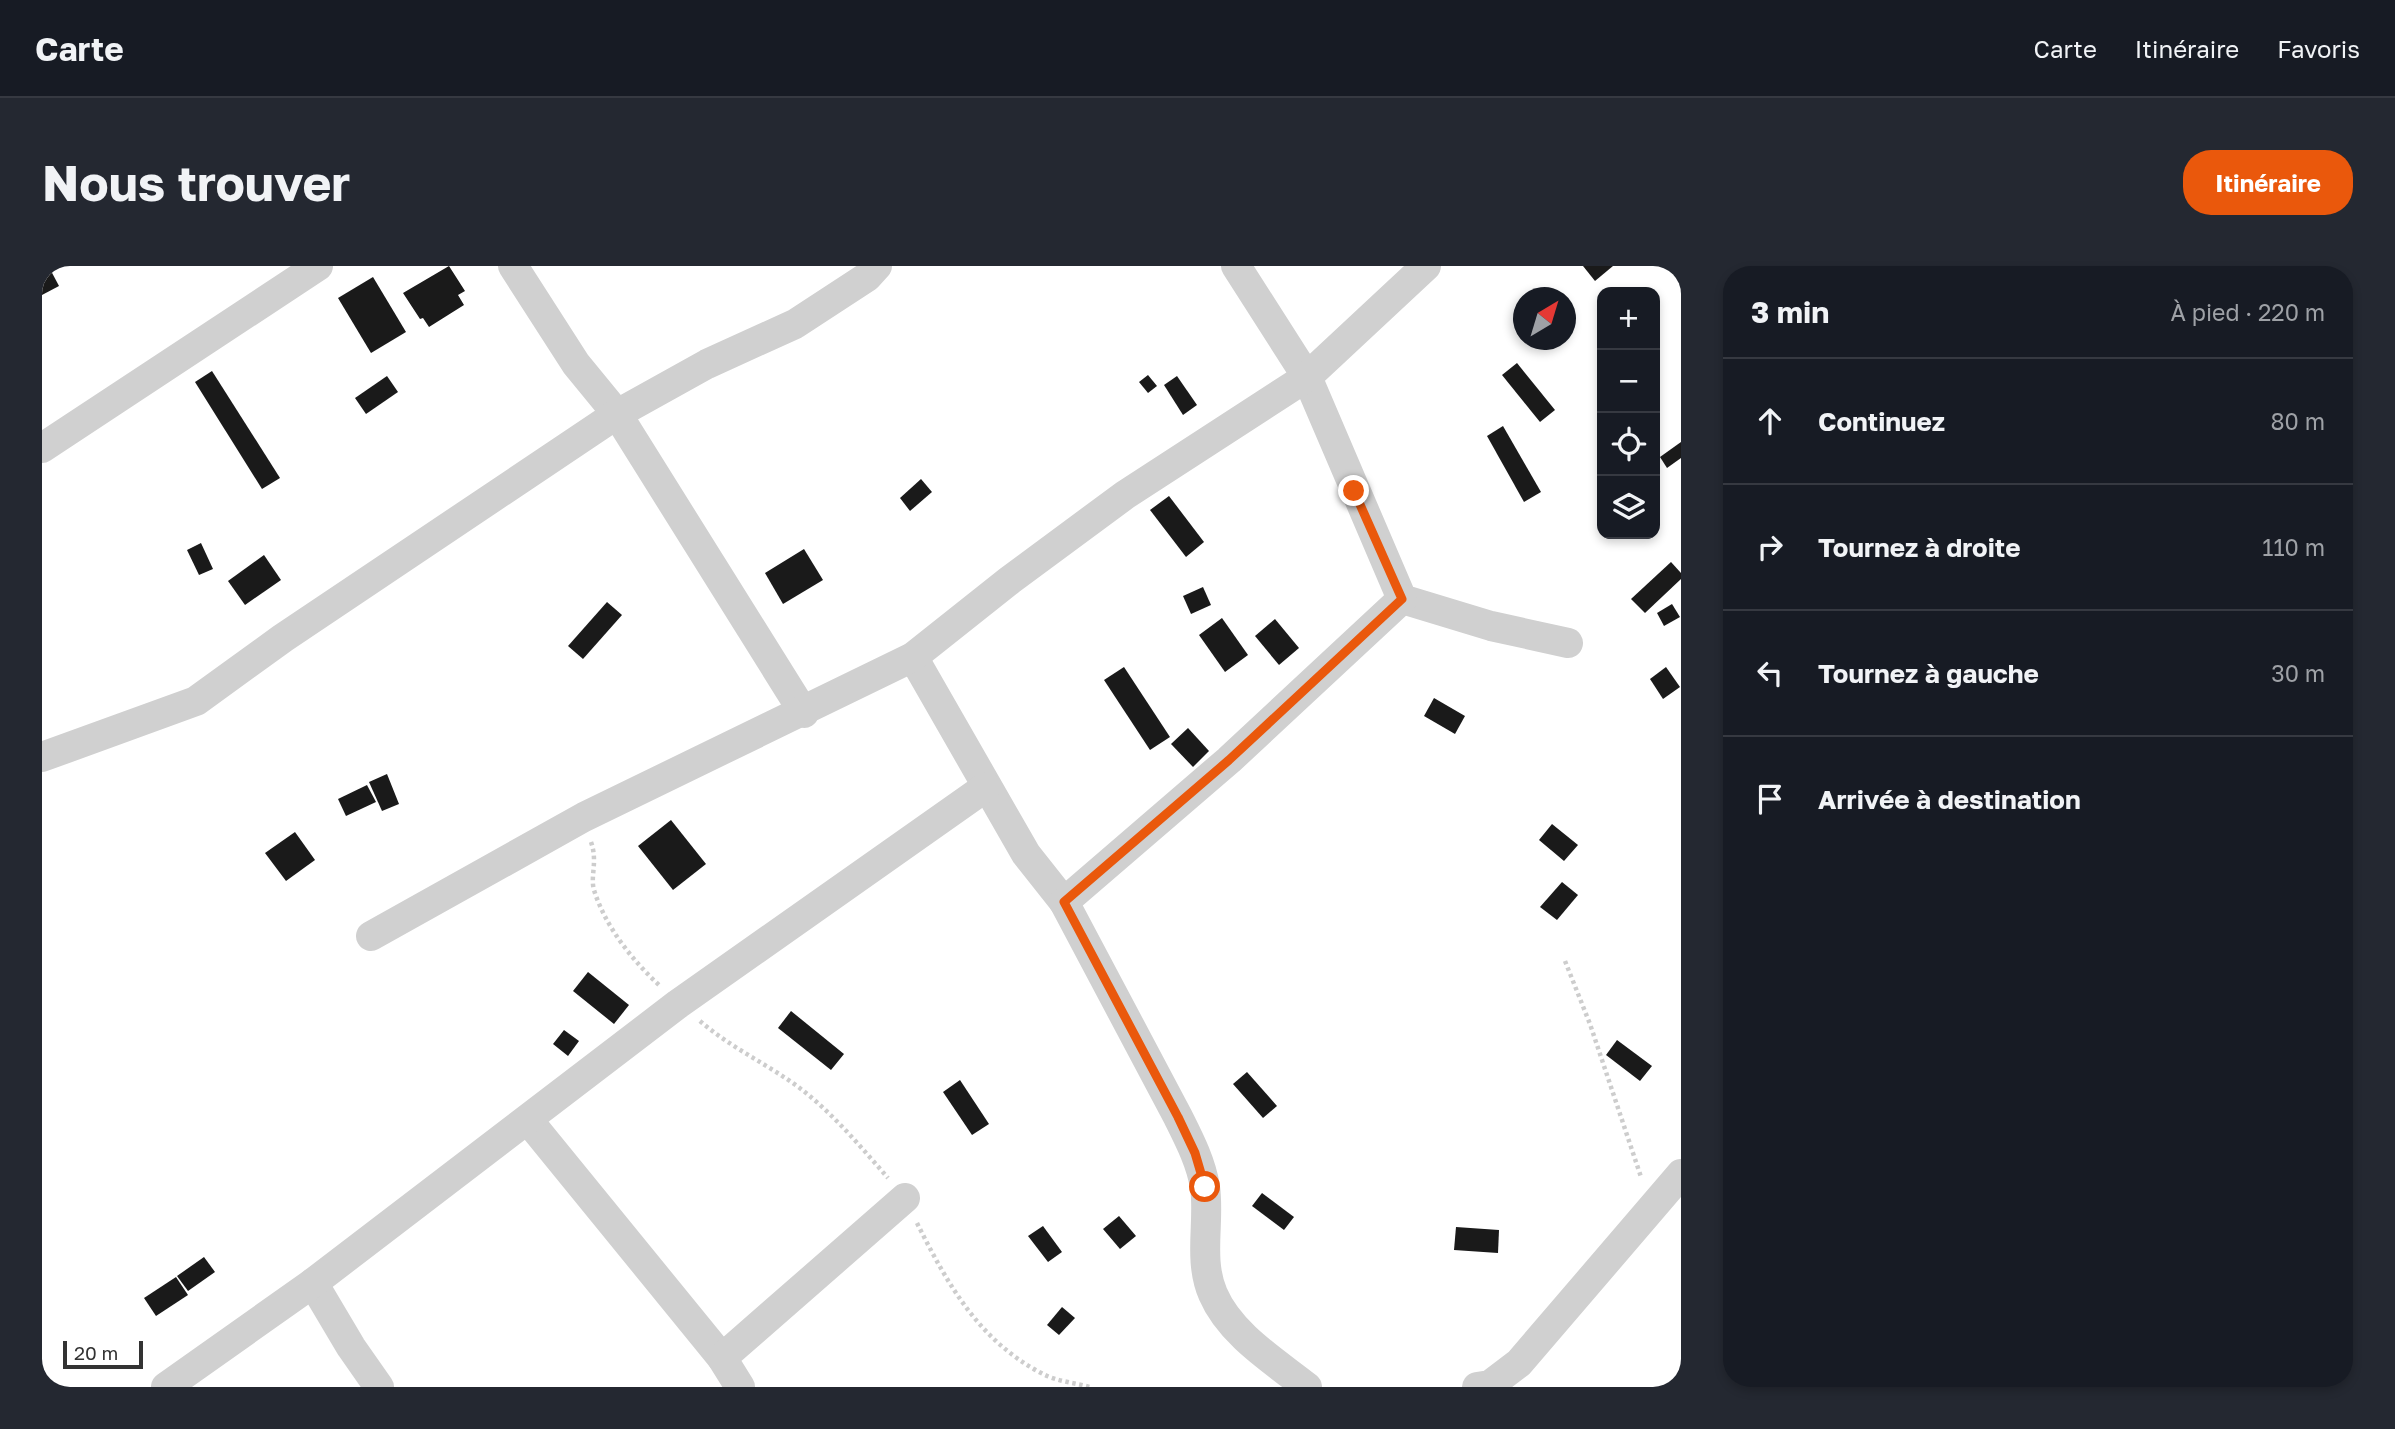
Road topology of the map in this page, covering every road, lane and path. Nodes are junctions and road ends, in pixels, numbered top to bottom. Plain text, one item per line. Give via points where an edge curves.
1 (318, 266) edge
2 (513, 266) edge
3 (877, 266) edge
4 (1236, 266) edge
5 (1426, 266) edge
6 (1307, 377) junction
7 (617, 414) junction
8 (42, 448) edge
9 (1402, 599) junction
10 (1568, 643) dead end
11 (913, 657) junction
12 (804, 713) junction
13 (42, 757) edge
14 (986, 787) junction
15 (584, 817) junction
16 (1064, 902) junction
17 (371, 936) dead end
18 (1564, 961) dead end
19 (678, 1004) junction
20 (528, 1120) junction
21 (1681, 1174) edge
22 (905, 1198) junction
23 (1649, 1208) junction
24 (313, 1283) junction
25 (722, 1359) junction
26 (166, 1387) edge
27 (379, 1387) edge
28 (740, 1387) edge
29 (1090, 1387) edge
30 (1307, 1387) edge
31 (1477, 1387) edge

1 - 8 street
2 - 7 street via 576,364
3 - 7 street via 795,324 707,364
4 - 6 street
5 - 6 street
6 - 9 street
6 - 11 street via 1125,495
7 - 12 street
7 - 13 street via 196,701
9 - 10 street
9 - 16 street via 1229,760
11 - 12 street
11 - 14 street
12 - 15 street
14 - 16 street via 1026,854
14 - 19 street
15 - 17 street
15 - 19 path via 597,858 593,888 609,923 637,965
16 - 30 street via 1195,1153 1205,1187 1206,1268 1212,1293 1249,1340
18 - 23 path via 1635,1152
19 - 20 street
19 - 22 path via 728,1044 801,1089 853,1137
20 - 24 street
20 - 25 street
21 - 23 street
22 - 25 street
22 - 29 path via 947,1283 998,1346 1045,1375
23 - 31 street via 1519,1363 1490,1385
24 - 26 street
24 - 27 street
25 - 28 street

